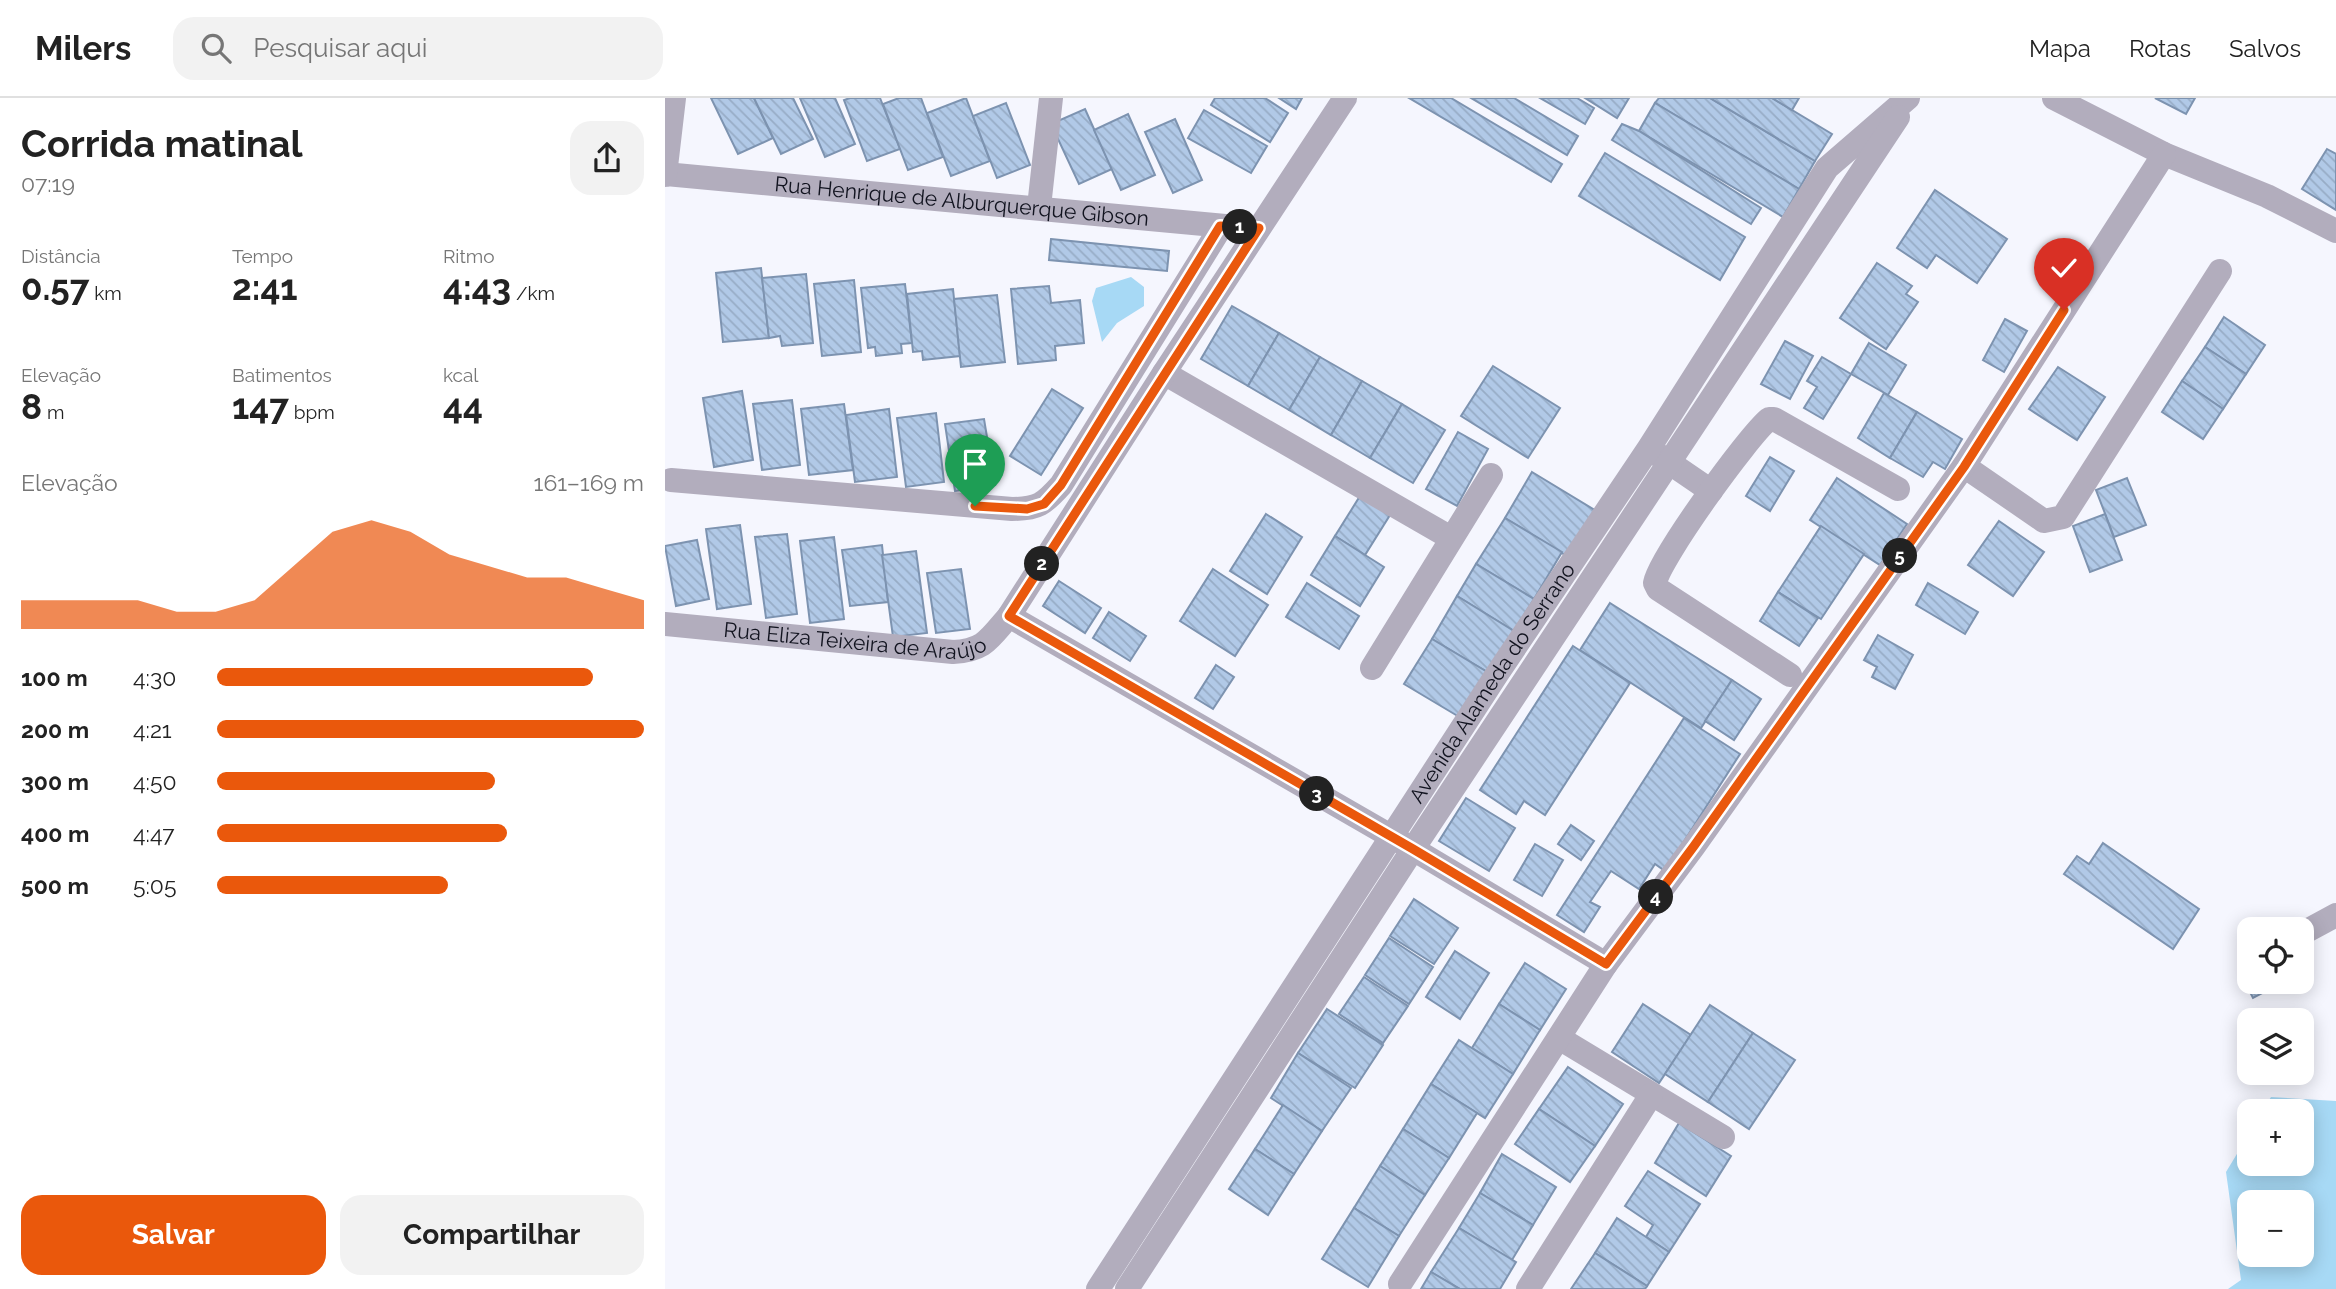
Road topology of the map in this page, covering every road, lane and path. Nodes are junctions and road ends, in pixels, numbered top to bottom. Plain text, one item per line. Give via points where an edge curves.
1 (674, 98) edge
2 (1051, 98) edge
3 (1345, 98) edge
4 (1909, 98) edge
5 (2054, 98) edge
6 (2164, 154) junction
7 (665, 174) edge
8 (1039, 207) junction
9 (1220, 226) junction
10 (1259, 228) junction
11 (2336, 231) edge
12 (2220, 271) dead end
13 (1164, 373) junction
14 (1659, 455) junction
15 (1964, 467) junction
16 (1491, 475) dead end
17 (671, 480) dead end
18 (1898, 489) dead end
19 (1711, 491) junction
20 (1451, 538) junction
21 (1009, 616) junction
22 (665, 624) edge
23 (1373, 668) dead end
24 (1790, 675) dead end
25 (1403, 843) junction
26 (2336, 915) edge
27 (2314, 927) edge
28 (1606, 964) junction
29 (1559, 1038) junction
30 (1651, 1095) junction
31 (1723, 1138) dead end
32 (1400, 1284) dead end
33 (1098, 1289) edge
34 (1127, 1289) edge
35 (1528, 1289) edge

1 - 7 street
2 - 8 street
3 - 10 street
4 - 14 street, Avenida Alameda do Serrano
5 - 6 street
6 - 11 street via 2267,196
6 - 15 street
7 - 8 street, Rua Henrique de Alburquerque Gibson
8 - 9 street, Rua Henrique de Alburquerque Gibson
9 - 10 street, Rua Henrique de Alburquerque Gibson
9 - 17 street via 1061,485 1044,504 1012,509
10 - 13 street
12 - 15 street via 2063,517 2043,521
13 - 20 street
13 - 21 street
14 - 19 street
14 - 25 street, Avenida Alameda do Serrano
15 - 28 street
16 - 20 street
18 - 19 street via 1774,419 1765,422
19 - 24 street via 1655,583
20 - 23 street
21 - 22 street, Rua Eliza Teixeira de Araújo via 986,643 973,651 953,652
21 - 25 street, Rua Eliza Teixeira de Araújo
25 - 28 street, Rua Eliza Teixeira de Araújo
25 - 33 street, Avenida Alameda do Serrano
25 - 34 street, Avenida Alameda do Serrano
26 - 27 street
28 - 29 street
29 - 30 street
29 - 32 street
30 - 31 street
30 - 35 street

